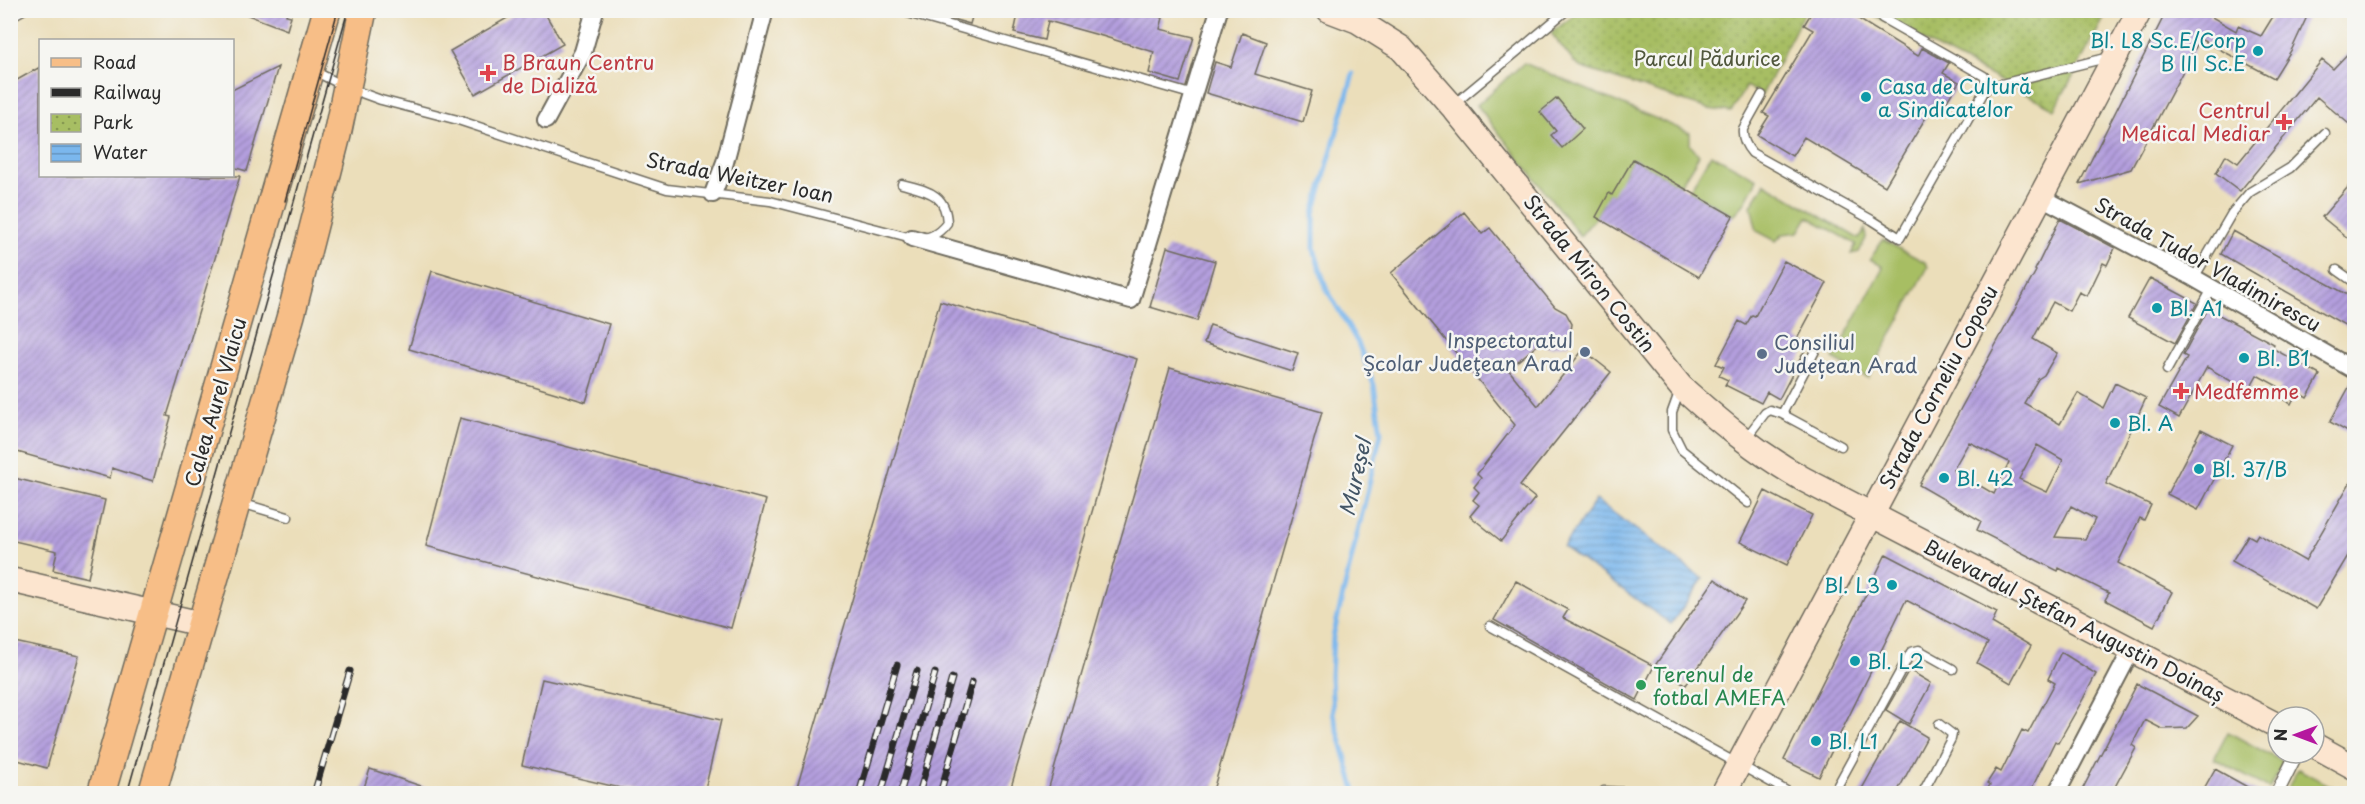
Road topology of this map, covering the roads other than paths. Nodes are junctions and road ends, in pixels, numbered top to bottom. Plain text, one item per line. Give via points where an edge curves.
1 (23, 10) edge
2 (327, 10) edge
3 (363, 10) edge
4 (595, 10) edge
5 (765, 10) edge
6 (897, 10) edge
7 (1219, 10) edge
8 (1329, 10) edge
9 (1567, 10) edge
10 (2140, 10) edge
11 (10, 17) edge
12 (1882, 18) dead end
13 (2116, 55) junction
14 (310, 69) junction
15 (1989, 87) junction
16 (348, 88) junction
17 (1194, 95) junction
18 (1762, 95) dead end
19 (1452, 106) junction
20 (546, 120) dead end
21 (2325, 133) dead end
22 (902, 184) dead end
23 (713, 194) junction
24 (2041, 197) junction
25 (912, 238) junction
26 (2337, 270) dead end
27 (2194, 278) junction
28 (2355, 282) edge
29 (2212, 289) junction
30 (1816, 349) dead end
31 (2167, 370) dead end
32 (2355, 370) edge
33 (1681, 387) junction
34 (1782, 414) junction
35 (1744, 441) junction
36 (1841, 446) dead end
37 (237, 502) junction
38 (1748, 503) dead end
39 (1870, 514) junction
40 (288, 517) dead end
41 (10, 580) edge
42 (154, 612) junction
43 (202, 624) junction
44 (1490, 626) dead end
45 (2132, 649) junction
46 (1953, 669) dead end
47 (2266, 720) edge
48 (1939, 724) dead end
49 (2326, 751) edge
50 (1737, 764) junction
51 (2291, 765) edge
52 (2355, 767) edge
53 (1604, 791) dead end
54 (2277, 793) edge
55 (101, 794) edge
56 (153, 794) edge
57 (1676, 794) edge
58 (1723, 794) edge
59 (1792, 794) edge
60 (1833, 794) edge
61 (1922, 794) edge
62 (2056, 794) edge

1 - 11 lane
2 - 14 main road, Calea Aurel Vlaicu
3 - 16 main road
4 - 20 street via 583,52
5 - 23 street
6 - 17 lane
7 - 17 street
8 - 19 main road, Strada Miron Costin via 1358,21 1401,48
9 - 19 lane
10 - 13 main road, Strada Corneliu Coposu
12 - 15 lane via 1983,76
13 - 15 lane
13 - 24 main road, Strada Corneliu Coposu
14 - 16 lane, Strada Weitzer Ioan
14 - 42 main road, Calea Aurel Vlaicu
15 - 18 lane via 1980,96 1900,238 1746,147 1743,129
16 - 23 lane, Strada Weitzer Ioan via 667,189
16 - 37 main road via 291,315
17 - 25 street, Strada Weitzer Ioan via 1131,300
19 - 33 main road, Strada Miron Costin
21 - 27 lane via 2290,168 2250,192 2232,213
22 - 25 lane, Strada Weitzer Ioan via 936,195 947,212 947,223 940,231 925,239
23 - 25 lane, Strada Weitzer Ioan via 770,201
24 - 27 street, Strada Tudor Vladimirescu
24 - 39 main road, Strada Corneliu Coposu
26 - 28 lane
27 - 29 street, Strada Tudor Vladimirescu
29 - 31 lane
29 - 32 street, Strada Tudor Vladimirescu
30 - 34 lane
33 - 35 main road, Strada Miron Costin
33 - 38 lane via 1672,412 1672,430 1682,450
34 - 35 lane via 1765,412
34 - 36 lane
35 - 39 main road, Strada Miron Costin via 1779,465
37 - 40 lane
37 - 43 main road
39 - 45 main road, Bulevardul Ștefan Augustin Doinaș
39 - 50 main road, Strada Corneliu Coposu
41 - 42 main road
42 - 43 main road
42 - 55 main road, Calea Aurel Vlaicu
43 - 56 main road
44 - 50 lane
45 - 47 main road, Bulevardul Ștefan Augustin Doinaș
45 - 62 street
46 - 60 lane via 1919,650 1911,652
48 - 61 lane via 1949,730 1952,739
49 - 52 main road
50 - 58 main road, Strada Corneliu Coposu
50 - 59 lane
51 - 54 street
53 - 57 lane

